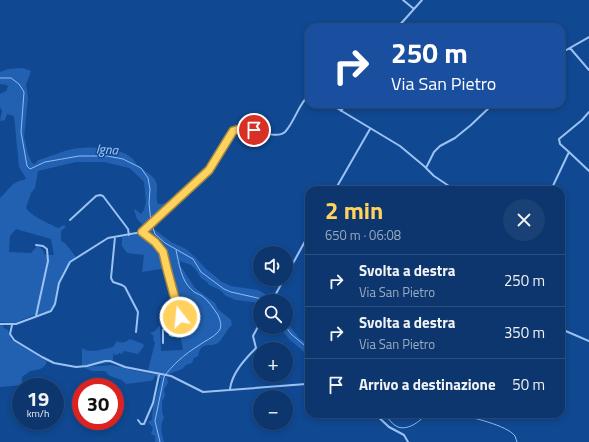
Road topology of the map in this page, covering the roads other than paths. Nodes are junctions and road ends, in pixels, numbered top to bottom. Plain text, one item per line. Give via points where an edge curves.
1 (403, 0) edge
2 (422, 0) edge
3 (414, 9) junction
4 (401, 24) edge
5 (589, 37) edge
6 (570, 48) junction
7 (565, 51) edge
8 (589, 70) edge
9 (305, 101) edge
10 (336, 108) edge
11 (343, 108) edge
12 (489, 108) edge
13 (341, 111) junction
14 (589, 112) edge
15 (370, 129) junction
16 (569, 152) junction
17 (426, 168) junction
18 (589, 171) edge
19 (337, 186) edge
20 (449, 186) edge
21 (553, 186) edge
22 (70, 220) dead end
23 (142, 232) junction
24 (129, 235) junction
25 (115, 237) junction
26 (305, 241) edge
27 (36, 245) dead end
28 (293, 263) edge
29 (36, 316) junction
30 (0, 324) edge
31 (12, 325) junction
32 (565, 331) edge
33 (136, 332) dead end
34 (254, 334) edge
35 (589, 341) edge
36 (163, 343) dead end
37 (159, 374) junction
38 (305, 385) edge
39 (230, 389) junction
40 (378, 418) edge
41 (138, 420) dead end
42 (408, 442) edge

1 - 3 street
2 - 3 street
3 - 4 street
5 - 6 street
6 - 7 street
6 - 8 street
9 - 23 street via 281,135 273,136 254,130 233,131 209,170
10 - 13 street
11 - 13 street
12 - 17 street via 455,138 440,146
13 - 15 street
14 - 16 street via 559,139 560,144
15 - 17 street via 400,146
15 - 19 street
16 - 18 street
16 - 21 street
17 - 20 street
22 - 24 street via 100,194 128,229
23 - 24 street
23 - 36 street via 163,252 180,317 181,325 173,336 170,336 165,328 163,330
24 - 25 street
25 - 29 street via 104,240 70,262 59,283 54,308
25 - 33 street via 111,278 113,282 125,287 138,312
26 - 28 street
27 - 29 street via 47,249 48,261
29 - 31 street
30 - 31 street
31 - 37 street via 11,338 54,363 76,367 110,361
32 - 35 street
34 - 39 street via 256,348 244,360 231,380
37 - 39 street via 203,392
37 - 41 street via 150,413 144,424
38 - 39 street
40 - 42 street via 389,428 404,435

